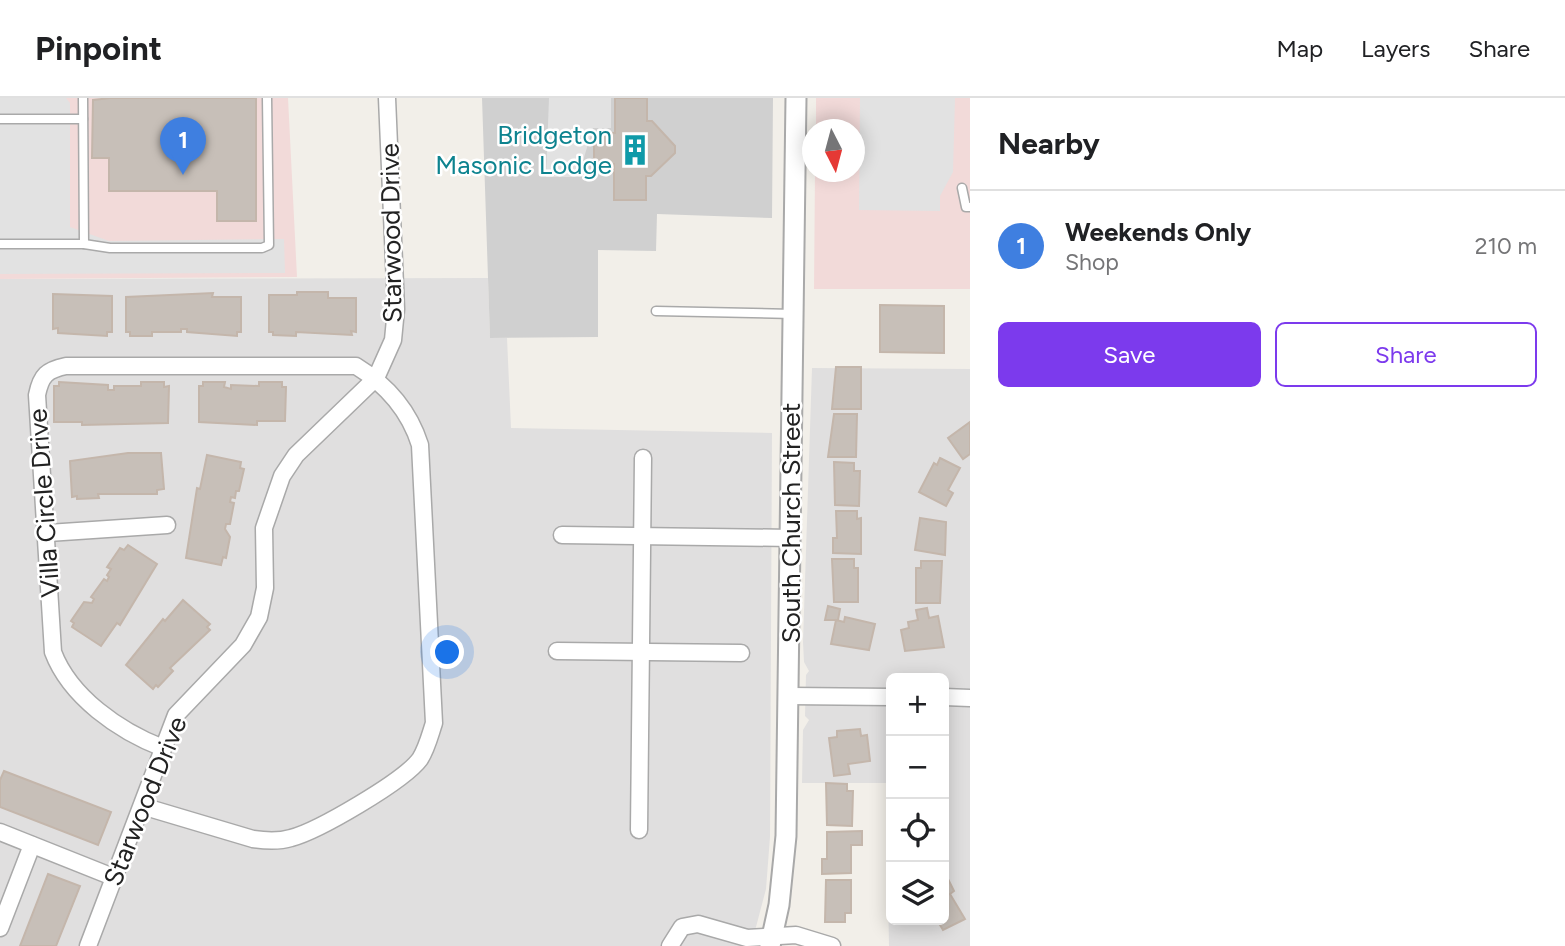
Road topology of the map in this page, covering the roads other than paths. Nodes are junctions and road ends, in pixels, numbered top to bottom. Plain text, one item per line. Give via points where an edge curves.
1 (83, 98) edge
2 (267, 98) edge
3 (387, 98) edge
4 (796, 98) edge
5 (0, 119) edge
6 (83, 119) junction
7 (962, 188) dead end
8 (970, 207) edge
9 (84, 243) junction
10 (0, 244) edge
11 (656, 311) dead end
12 (793, 314) junction
13 (376, 378) junction
14 (643, 458) dead end
15 (167, 524) dead end
16 (48, 533) junction
17 (562, 536) dead end
18 (643, 536) junction
19 (791, 538) junction
20 (557, 651) dead end
21 (641, 652) junction
22 (741, 653) dead end
23 (790, 696) junction
24 (886, 696) edge
25 (949, 697) edge
26 (970, 698) edge
27 (163, 748) junction
28 (142, 806) junction
29 (639, 830) dead end
30 (0, 832) edge
31 (32, 845) junction
32 (113, 877) junction
33 (0, 928) edge
34 (772, 942) edge
35 (88, 946) edge
36 (670, 946) edge
37 (832, 946) edge

1 - 6 lane
2 - 9 lane via 270,245 110,248
3 - 13 street, Starwood Drive via 396,309 393,340
4 - 12 street, South Church Street
5 - 6 lane
6 - 9 lane
7 - 8 lane via 966,207
9 - 10 lane
11 - 12 lane
12 - 19 street, South Church Street
13 - 16 street, Villa Circle Drive via 356,366 50,369 40,379 37,396
13 - 27 street, Starwood Drive via 296,455 282,476 264,528 265,588 259,617 243,645 176,715
13 - 28 street via 414,425 423,471 434,723 419,759 404,775 316,828 271,842
14 - 18 street
15 - 16 street
16 - 27 street, Villa Circle Drive via 53,652 62,675 132,736
17 - 18 street
18 - 19 street
18 - 21 street
19 - 23 street, South Church Street
20 - 21 street
21 - 22 street
21 - 29 street
23 - 24 street
23 - 34 street, South Church Street via 786,836
25 - 26 street
27 - 28 street, Starwood Drive
28 - 32 street, Starwood Drive
30 - 31 street
31 - 32 street
31 - 33 street
32 - 35 street, Starwood Drive
34 - 36 street via 698,924 682,927
34 - 37 street via 796,935

